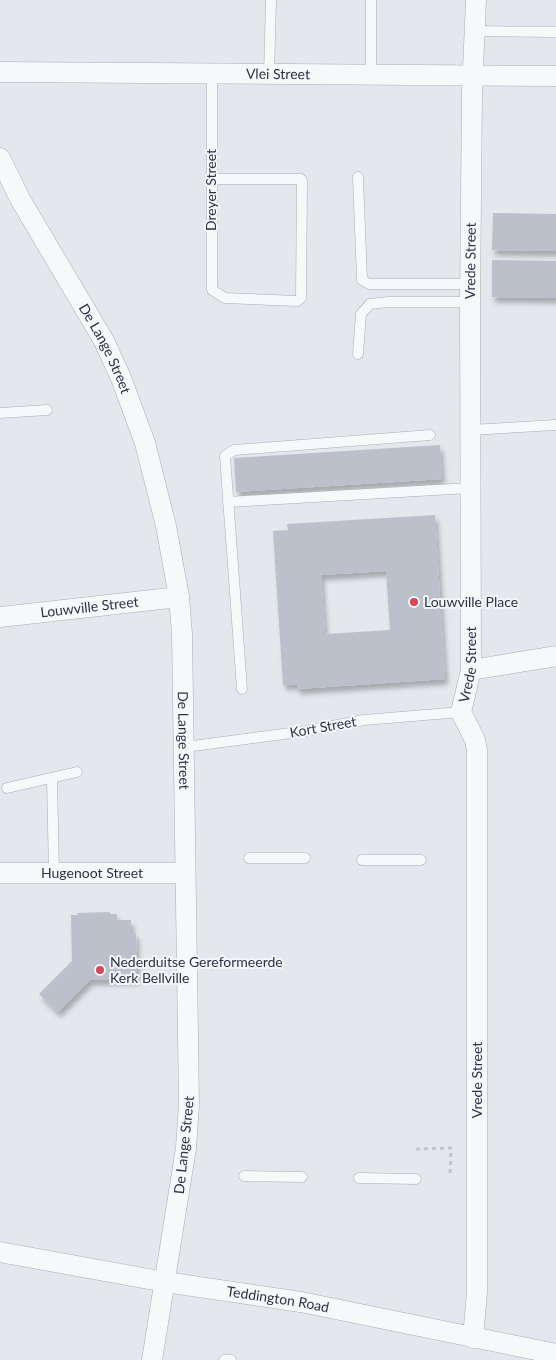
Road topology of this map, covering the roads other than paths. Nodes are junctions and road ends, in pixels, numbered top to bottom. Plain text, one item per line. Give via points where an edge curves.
1 (272, 0) edge
2 (372, 0) edge
3 (476, 0) edge
4 (474, 31) junction
5 (556, 32) edge
6 (0, 72) edge
7 (212, 75) junction
8 (269, 75) junction
9 (371, 76) junction
10 (556, 76) edge
11 (472, 77) junction
12 (0, 158) edge
13 (358, 176) dead end
14 (210, 179) junction
15 (470, 293) junction
16 (358, 354) dead end
17 (47, 410) dead end
18 (0, 413) edge
19 (556, 425) edge
20 (470, 430) junction
21 (430, 435) dead end
22 (470, 488) junction
23 (228, 502) junction
24 (179, 597) junction
25 (0, 617) edge
26 (556, 656) edge
27 (471, 670) junction
28 (242, 689) dead end
29 (461, 712) junction
30 (185, 747) junction
31 (77, 772) dead end
32 (52, 778) junction
33 (7, 788) dead end
34 (249, 858) dead end
35 (305, 858) dead end
36 (362, 860) dead end
37 (421, 860) dead end
38 (0, 873) edge
39 (54, 873) junction
40 (185, 873) junction
41 (244, 1176) dead end
42 (302, 1177) dead end
43 (359, 1178) dead end
44 (416, 1179) dead end
45 (0, 1252) edge
46 (165, 1282) junction
47 (472, 1338) junction
48 (556, 1354) edge
49 (152, 1360) edge
50 (224, 1360) edge
51 (231, 1360) edge

1 - 8 lane
2 - 9 lane
3 - 4 street, Vrede Street
4 - 5 lane
4 - 11 street, Vrede Street
6 - 7 street, Vlei Street
7 - 8 street, Vlei Street
7 - 14 lane, Dreyer Street
8 - 9 street, Vlei Street
9 - 11 street, Vlei Street
10 - 11 street, Vlei Street
11 - 15 street, Vrede Street
12 - 24 street, De Lange Street via 20,199 104,341 131,402 166,526
13 - 15 lane via 362,280 369,284
14 - 14 lane, Dreyer Street via 212,290 225,298 297,301 302,297 302,181 298,178
15 - 16 lane via 370,304 361,314
15 - 20 street, Vrede Street
17 - 18 lane
19 - 20 lane
20 - 22 street, Vrede Street
21 - 23 lane via 234,450 228,452 224,462
22 - 23 lane
22 - 27 street, Vrede Street
23 - 28 lane
24 - 25 street, Louwville Street
24 - 30 street, De Lange Street
26 - 27 street
27 - 29 street, Vrede Street
29 - 30 lane, Kort Street via 364,720
29 - 47 street, Vrede Street via 478,751 477,1292
30 - 40 street, De Lange Street
31 - 32 lane
32 - 33 lane
32 - 39 lane
34 - 35 lane
36 - 37 lane
38 - 39 street, Hugenoot Street
39 - 40 street, Hugenoot Street
40 - 46 street, De Lange Street via 188,1125
41 - 42 lane
43 - 44 lane
45 - 46 street, Teddington Road
46 - 47 street, Teddington Road via 301,1302
46 - 49 street, De Lange Street
47 - 48 street, Teddington Road
50 - 51 lane

